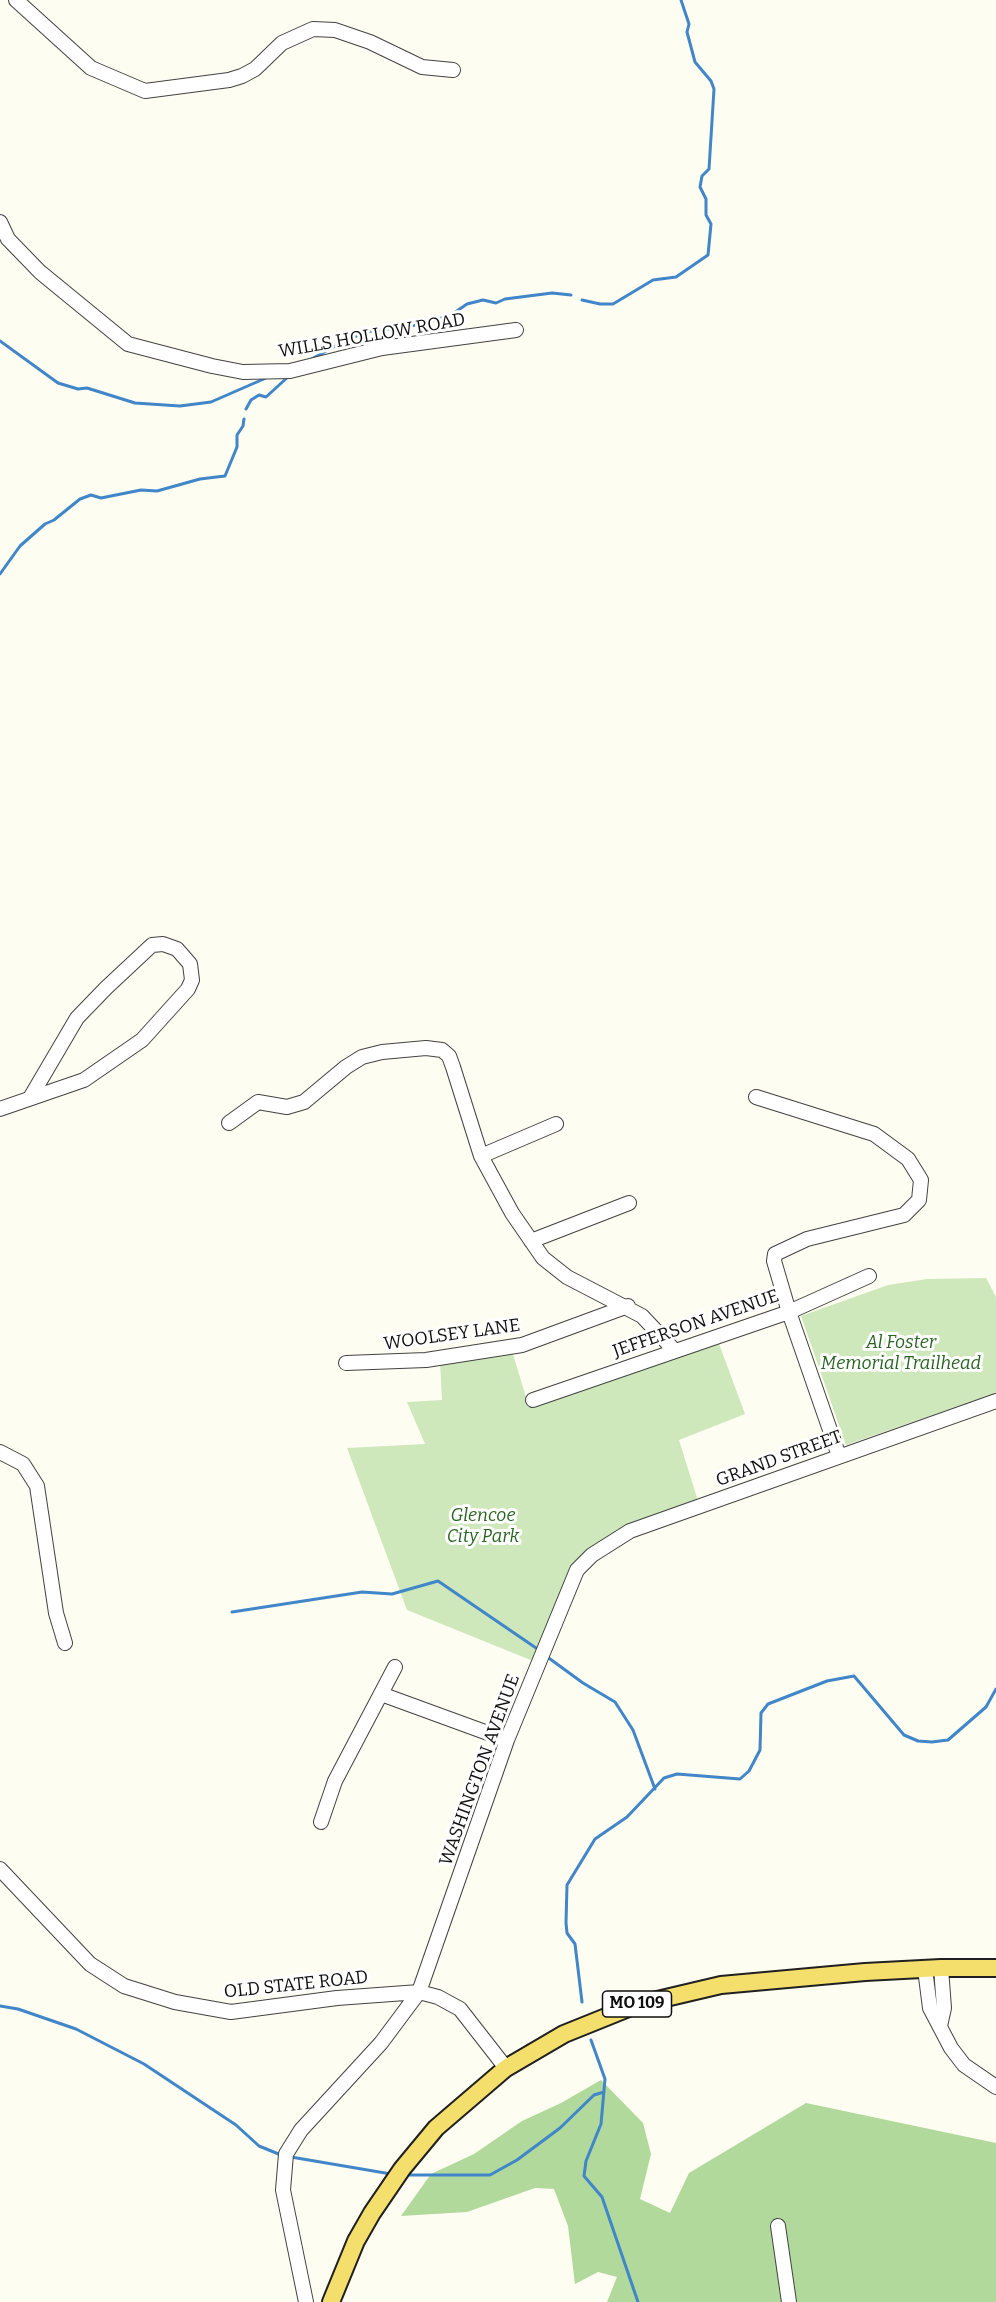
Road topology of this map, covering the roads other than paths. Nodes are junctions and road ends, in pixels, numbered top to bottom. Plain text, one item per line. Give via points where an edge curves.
1 (16, 0) edge
2 (453, 70) dead end
3 (0, 222) edge
4 (516, 330) dead end
5 (47, 1071) junction
6 (64, 1088) junction
7 (756, 1097) dead end
8 (30, 1098) junction
9 (0, 1109) edge
10 (229, 1123) dead end
11 (556, 1124) dead end
12 (481, 1156) junction
13 (629, 1203) dead end
14 (531, 1241) junction
15 (869, 1276) dead end
16 (628, 1306) junction
17 (789, 1312) junction
18 (675, 1351) junction
19 (346, 1363) dead end
20 (533, 1400) dead end
21 (996, 1401) edge
22 (0, 1452) edge
23 (839, 1456) junction
24 (582, 1564) joint
25 (65, 1643) dead end
26 (395, 1667) dead end
27 (381, 1694) junction
28 (507, 1740) junction
29 (321, 1822) dead end
30 (1, 1872) edge
31 (933, 1968) junction
32 (996, 1968) edge
33 (420, 1992) junction
34 (506, 2068) junction
35 (996, 2087) edge
36 (778, 2226) dead end
37 (306, 2302) edge
38 (331, 2302) edge
39 (789, 2302) edge

1 - 2 street via 91,68 145,91 242,76 282,43 313,29 335,30 370,42 422,67
3 - 4 street, WILLS HOLLOW ROAD via 8,239 40,272 128,344 212,366 243,372 290,371 382,348
5 - 6 street
5 - 6 street via 77,1018 133,961 152,945 177,949 190,964 192,980 188,989 142,1040 105,1067
5 - 8 street
6 - 8 street
7 - 17 street via 874,1134 908,1159 921,1180 919,1200 904,1215 807,1239 775,1254
8 - 9 street
10 - 12 street via 258,1102 286,1107 304,1102 362,1057 437,1048 449,1056
11 - 12 street
12 - 14 street
13 - 14 street
14 - 16 street via 543,1258 567,1277
15 - 17 street, JEFFERSON AVENUE
16 - 18 street
16 - 19 street, WOOLSEY LANE via 522,1345 426,1360
17 - 18 street, JEFFERSON AVENUE
17 - 23 street
18 - 20 street, JEFFERSON AVENUE
21 - 23 street, GRAND STREET
22 - 25 street via 23,1464 37,1486 56,1613
23 - 24 street, GRAND STREET via 630,1531
24 - 28 street, WASHINGTON AVENUE via 573,1576
26 - 27 street
27 - 28 street
27 - 29 street via 335,1781
28 - 33 street, WASHINGTON AVENUE
30 - 33 street, OLD STATE ROAD via 100,1972 124,1986 175,2002 231,2012
31 - 32 main road, MO 109
31 - 34 main road, MO 109 via 754,1981 683,1992 586,2023
31 - 35 street via 930,2008 951,2048 964,2065
33 - 34 street, OLD STATE ROAD via 460,2009
33 - 37 street, WASHINGTON AVENUE via 286,2154 283,2190
34 - 38 main road, MO 109 via 447,2118 402,2169 356,2241
36 - 39 street

